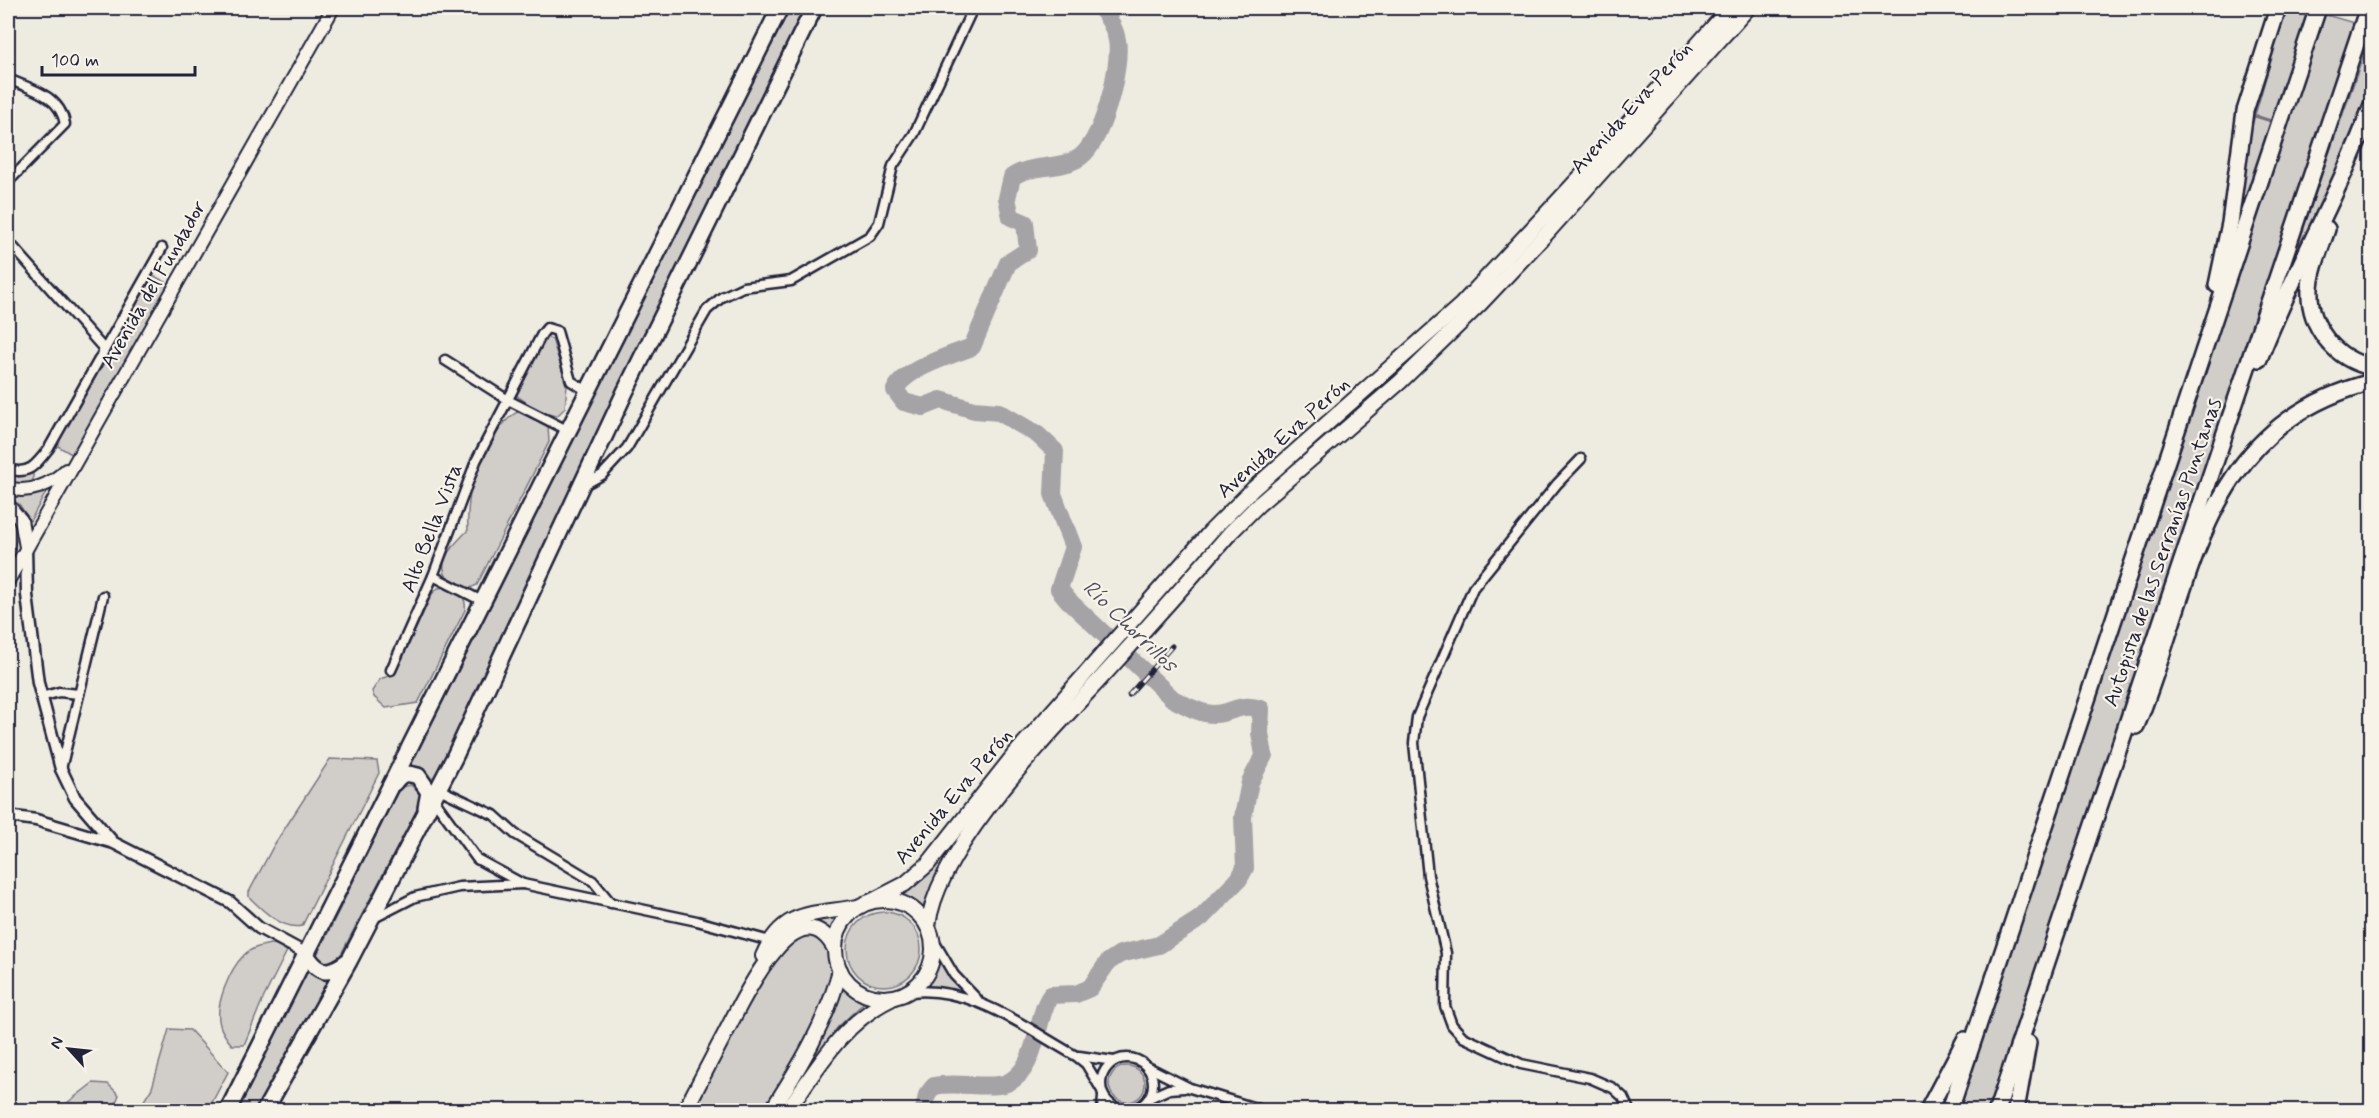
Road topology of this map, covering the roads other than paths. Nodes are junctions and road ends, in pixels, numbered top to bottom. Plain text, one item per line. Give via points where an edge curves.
1 (333, 8) edge
2 (780, 8) edge
3 (814, 8) edge
4 (973, 8) edge
5 (1730, 8) edge
6 (1748, 8) edge
7 (2278, 8) edge
8 (2318, 8) edge
9 (2368, 10) edge
10 (8, 79) edge
11 (2372, 105) edge
12 (2343, 180) junction
13 (8, 182) edge
14 (8, 241) edge
15 (162, 248) dead end
16 (104, 349) junction
17 (445, 360) dead end
18 (2372, 367) edge
19 (2372, 382) edge
20 (589, 392) junction
21 (508, 400) junction
22 (569, 431) junction
23 (1581, 459) dead end
24 (75, 462) junction
25 (8, 469) edge
26 (582, 486) junction
27 (2160, 486) junction
28 (2206, 486) junction
29 (8, 488) edge
30 (8, 504) edge
31 (26, 547) junction
32 (433, 576) junction
33 (8, 581) edge
34 (103, 596) dead end
35 (482, 601) junction
36 (391, 670) dead end
37 (79, 694) junction
38 (40, 697) junction
39 (61, 769) junction
40 (436, 794) junction
41 (2103, 796) junction
42 (384, 797) junction
43 (8, 816) edge
44 (419, 828) junction
45 (114, 843) junction
46 (523, 884) junction
47 (872, 901) junction
48 (611, 903) junction
49 (858, 907) junction
50 (370, 920) junction
51 (930, 931) junction
52 (770, 941) junction
53 (835, 949) junction
54 (306, 953) junction
55 (349, 961) junction
56 (840, 970) junction
57 (753, 980) junction
58 (901, 995) junction
59 (1987, 998) junction
60 (2036, 998) junction
61 (990, 1008) junction
62 (1076, 1056) junction
63 (1115, 1061) junction
64 (1145, 1065) junction
65 (1190, 1088) junction
66 (1102, 1091) junction
67 (1149, 1098) junction
68 (230, 1106) edge
69 (266, 1110) edge
70 (685, 1110) edge
71 (772, 1110) edge
72 (789, 1110) edge
73 (1102, 1110) edge
74 (1127, 1110) edge
75 (1262, 1110) edge
76 (1629, 1110) edge
77 (1928, 1110) edge
78 (1950, 1110) edge
79 (1997, 1110) edge
80 (2016, 1110) edge

1 - 24 main road, Avenida del Fundador
2 - 20 highway
3 - 26 highway
4 - 26 street via 914,134 893,165 879,223 870,236 791,281 743,287 707,310 627,448 602,476
5 - 47 main road, Avenida Eva Perón via 1461,305 1211,531 1014,755 928,864 905,884
6 - 51 main road, Avenida Eva Perón via 1480,304 1400,382 1258,505 1097,682 957,851 936,892
7 - 27 highway via 2245,111 2230,223 2212,308 2176,418
8 - 27 highway, Autopista de las Serranías Puntanas
9 - 28 highway, Autopista de las Serranías Puntanas
10 - 13 street via 51,98 63,113 64,124
11 - 12 highway
12 - 18 highway via 2312,277 2311,305 2319,329 2331,345 2352,361
12 - 28 highway via 2276,315
14 - 16 street
15 - 16 street
16 - 25 street via 49,448 31,469 19,473
17 - 21 street
19 - 41 highway via 2328,396 2295,415 2257,447 2225,488 2204,528 2140,718
20 - 21 street, Alto Bella Vista via 572,381 557,330 547,328
20 - 22 highway
21 - 22 street
21 - 32 street, Alto Bella Vista via 476,462
22 - 35 highway
23 - 76 street via 1473,588 1417,717 1414,743 1427,870 1446,953 1445,1006 1452,1025 1463,1037 1521,1064 1582,1076 1613,1088
24 - 29 main road via 58,478 35,489
24 - 31 main road, Avenida del Fundador
26 - 40 highway
27 - 59 highway, Autopista de las Serranías Puntanas
28 - 41 highway, Autopista de las Serranías Puntanas
30 - 31 main road via 21,520
31 - 33 main road, Avenida del Fundador
31 - 38 street via 27,595
32 - 35 street
32 - 36 street, Alto Bella Vista
34 - 37 street
35 - 42 highway
37 - 38 street via 59,692
37 - 39 street
38 - 39 street
39 - 45 street via 75,798
40 - 44 highway
40 - 46 street via 477,860
40 - 48 street via 494,815 515,834 593,881
41 - 60 highway, Autopista de las Serranías Puntanas
42 - 44 highway via 400,775 418,776 429,792
42 - 54 highway
43 - 45 street via 36,819
44 - 50 highway
45 - 54 street via 232,903 259,928
46 - 48 street
46 - 50 street via 459,887 415,897
47 - 49 main road
47 - 51 main road via 900,902 916,912
48 - 52 street
49 - 52 main road via 788,921
49 - 53 main road via 843,921
50 - 55 highway
51 - 58 main road via 932,958 928,969 914,987
51 - 61 street via 957,980
52 - 57 main road
53 - 56 main road
53 - 57 main road via 822,934 801,931 776,947
54 - 55 highway via 312,964 326,971 334,971
54 - 68 highway
55 - 69 highway
56 - 58 main road via 860,992 882,998
56 - 71 main road via 816,1036
57 - 70 main road
58 - 61 street via 928,990 949,993
58 - 72 main road via 877,1006 847,1029
59 - 77 highway
59 - 78 highway, Autopista de las Serranías Puntanas
60 - 79 highway, Autopista de las Serranías Puntanas
60 - 80 highway
61 - 62 street
62 - 63 street
62 - 66 street via 1086,1064
63 - 64 street via 1131,1058
63 - 66 street via 1104,1072
64 - 65 street
64 - 67 street via 1153,1080
65 - 67 street via 1169,1089
65 - 75 street
66 - 73 street
66 - 74 street via 1110,1104
67 - 74 street via 1136,1109

